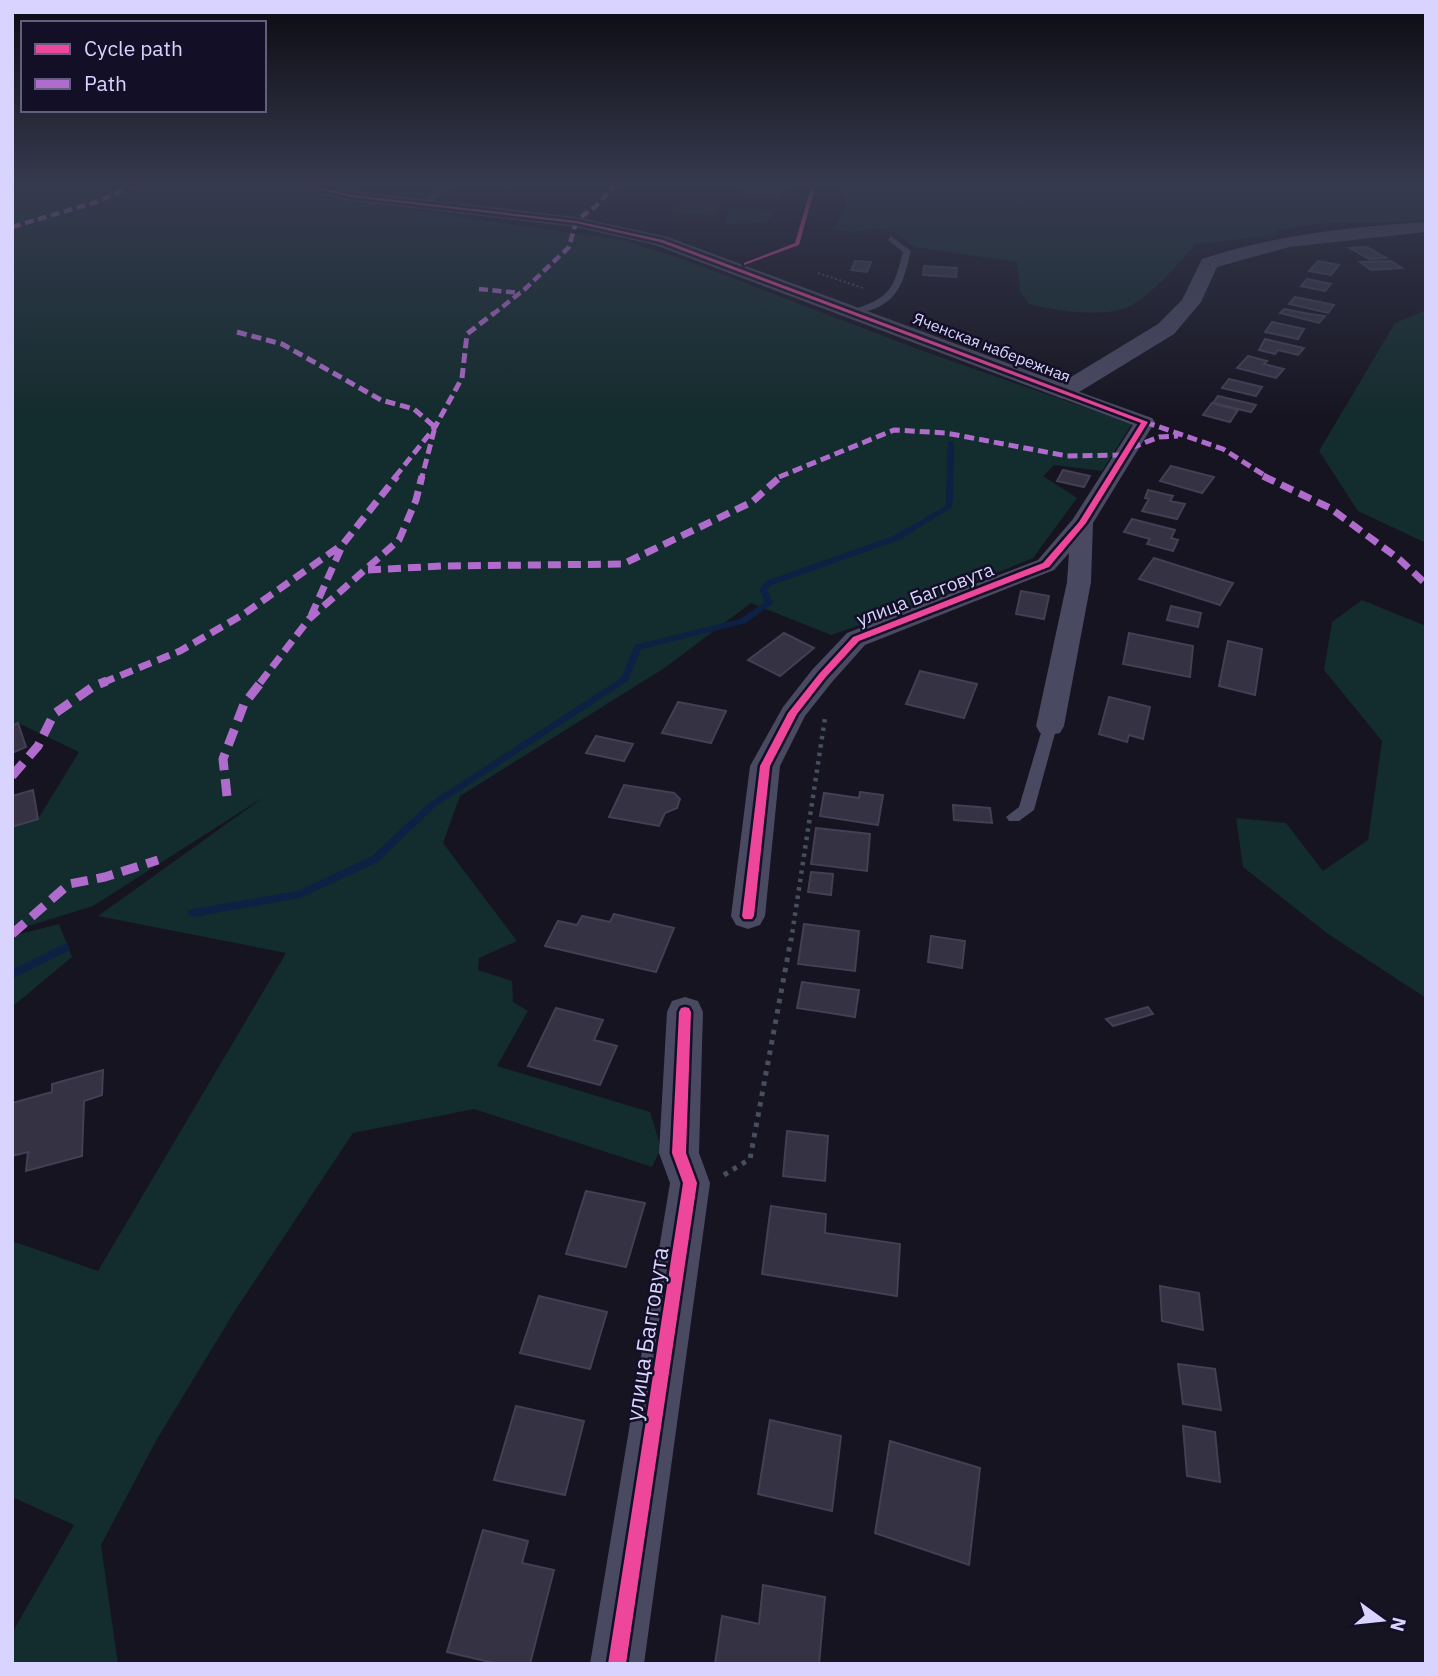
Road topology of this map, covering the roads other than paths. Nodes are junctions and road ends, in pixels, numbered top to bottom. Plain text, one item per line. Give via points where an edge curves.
1 (720, 262) edge
2 (904, 262) edge
3 (1211, 262) edge
4 (855, 312) junction
5 (1063, 392) junction
6 (1145, 422) joint
7 (1082, 523) junction
8 (1051, 726) joint
9 (1014, 817) dead end
10 (748, 916) dead end
11 (685, 1012) dead end
12 (617, 1664) edge

1 - 4 street, Яченская набережная
2 - 4 lane via 896,293
3 - 5 street via 1191,302 1166,329
4 - 5 street, Яченская набережная
5 - 6 street, Яченская набережная
6 - 7 street, улица Багговута
7 - 8 street via 1079,582
7 - 10 street, улица Багговута via 1046,565 856,639 822,676 793,713 765,766
8 - 9 lane via 1026,810
11 - 12 street, улица Багговута via 679,1153 690,1183

